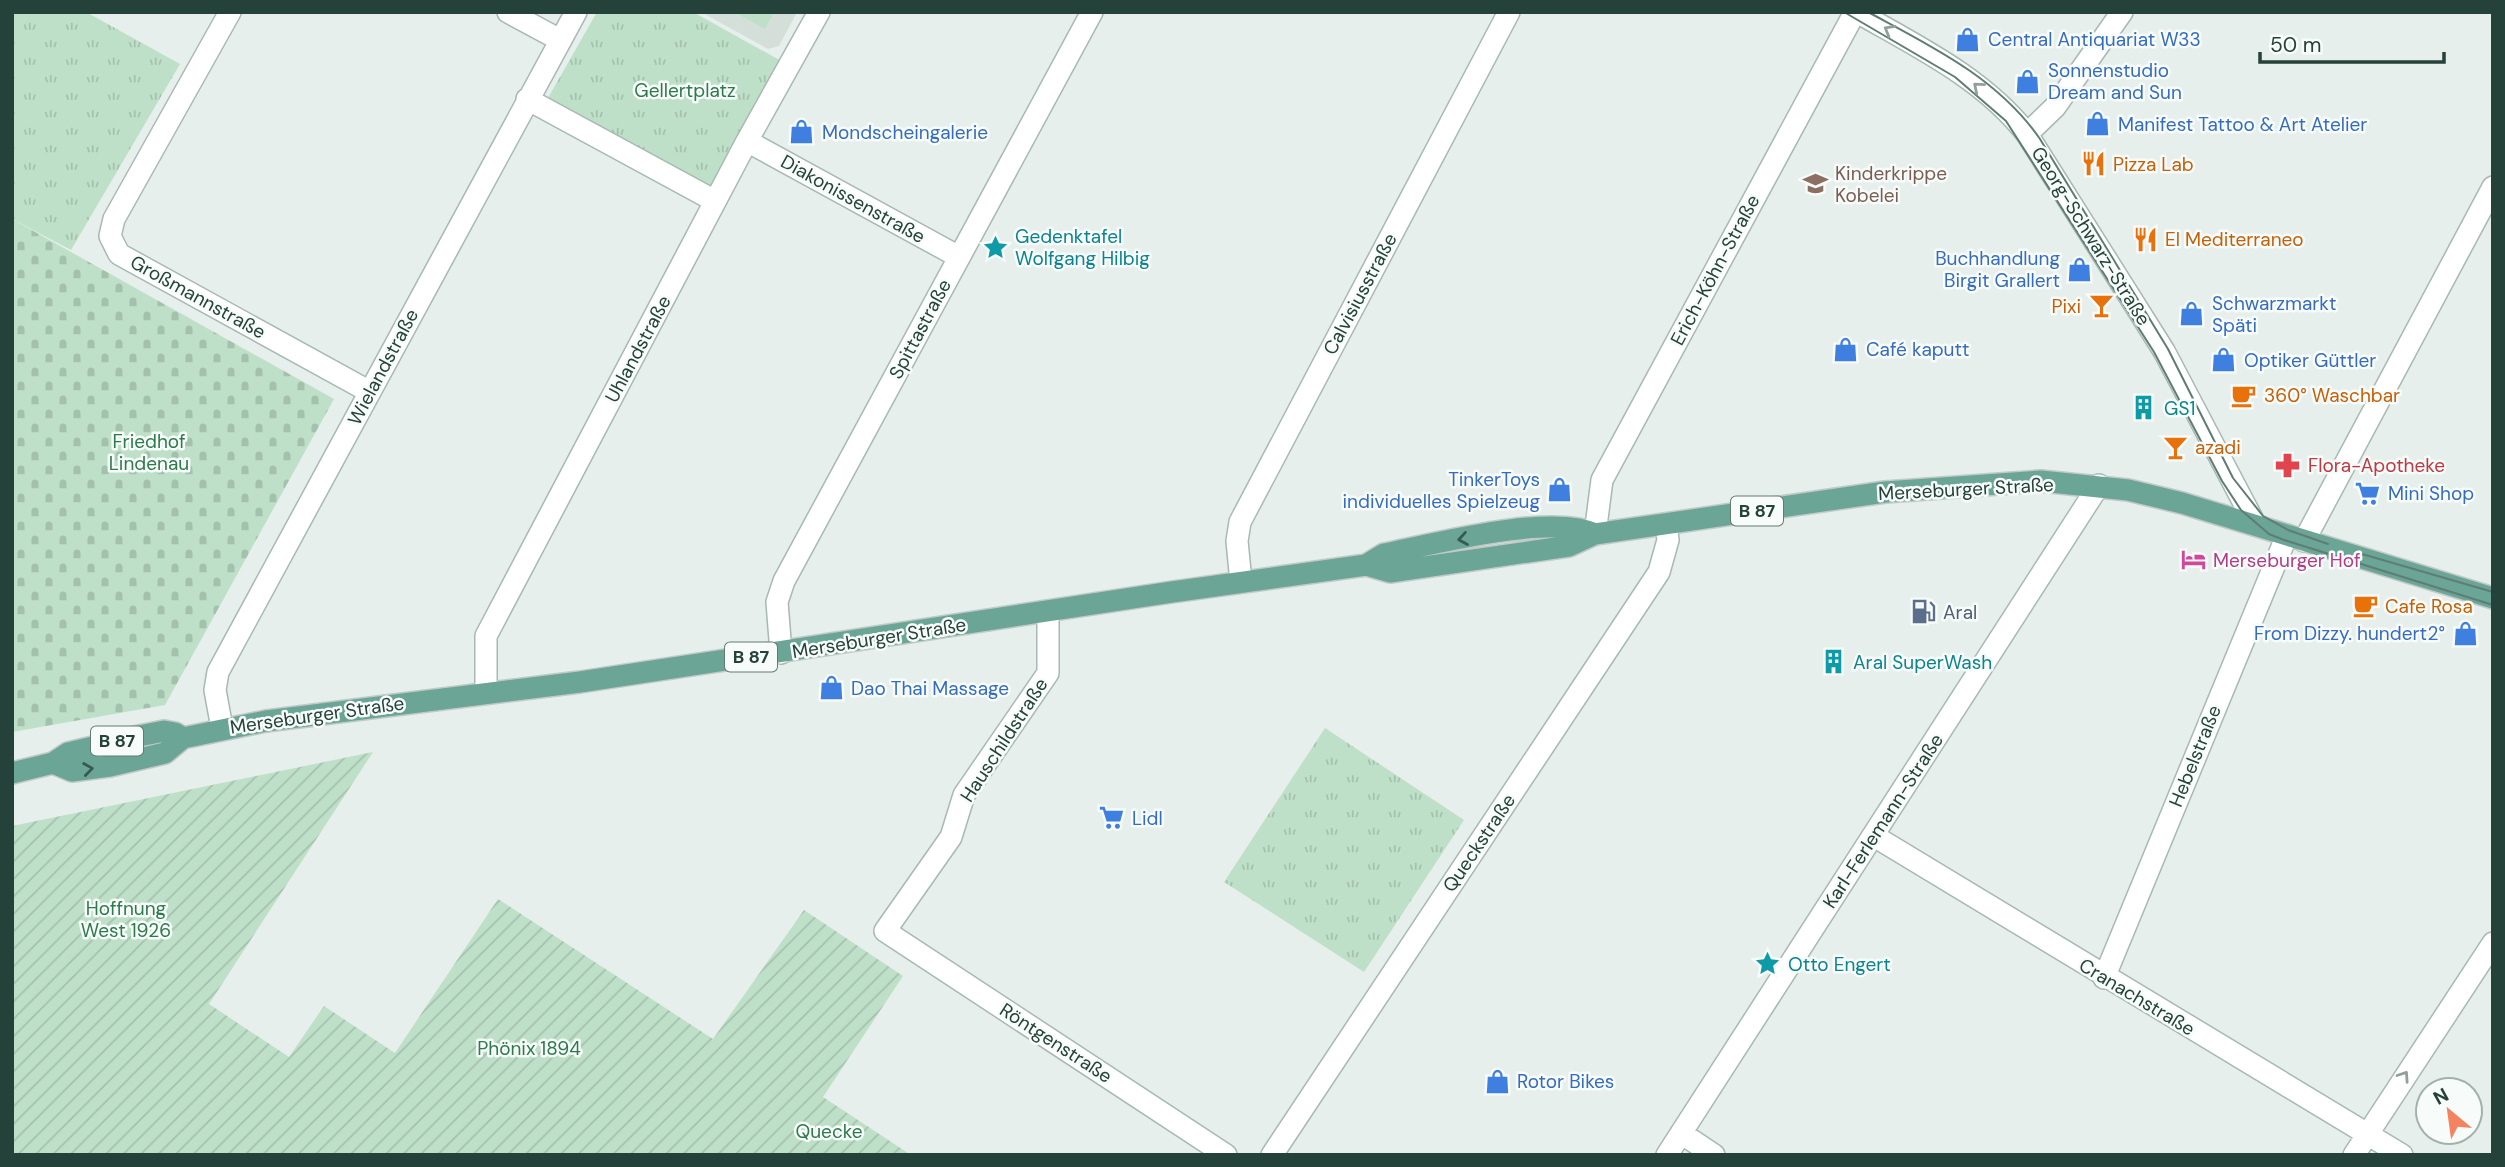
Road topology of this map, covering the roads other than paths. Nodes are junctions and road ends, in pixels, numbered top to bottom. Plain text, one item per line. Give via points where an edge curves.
1 (230, 12) edge
2 (508, 12) edge
3 (576, 12) edge
4 (818, 12) edge
5 (1092, 12) edge
6 (1509, 12) edge
7 (1856, 12) edge
8 (2122, 12) edge
9 (560, 40) junction
10 (527, 99) junction
11 (2027, 134) junction
12 (747, 141) junction
13 (2493, 187) edge
14 (715, 201) junction
15 (959, 257) junction
16 (370, 391) junction
17 (2099, 485) junction
18 (1666, 524) junction
19 (2255, 524) junction
20 (1595, 534) junction
21 (2295, 538) junction
22 (1241, 582) junction
23 (2493, 597) edge
24 (1048, 612) junction
25 (781, 653) junction
26 (485, 693) junction
27 (222, 728) junction
28 (12, 773) edge
29 (1874, 836) junction
30 (885, 931) joint
31 (2493, 943) edge
32 (2104, 978) junction
33 (1681, 1133) junction
34 (2368, 1134) junction
35 (1226, 1155) edge
36 (1272, 1155) edge
37 (1667, 1155) edge
38 (1714, 1155) edge
39 (2354, 1155) edge
40 (2402, 1155) edge

1 - 16 street, Großmannstraße via 114,219 110,236 119,254
2 - 9 street
3 - 9 street, Wielandstraße
4 - 12 street, Uhlandstraße
5 - 15 street, Spittastraße
6 - 22 street, Calvisiusstraße via 1240,522
11 -> 7 street, Georg-Schwarz-Straße via 1961,71
7 - 20 street, Erich-Köhn-Straße via 1602,480
8 - 11 street via 2054,107
9 - 10 street, Wielandstraße
10 - 14 street
10 - 16 street, Wielandstraße
11 - 19 street, Georg-Schwarz-Straße via 2164,351
12 - 14 street, Uhlandstraße
12 - 15 street, Diakonissenstraße
13 - 21 street, Hebelstraße
14 - 26 street, Uhlandstraße via 486,636
15 - 25 street, Spittastraße via 784,581 777,602
16 - 27 street, Wielandstraße via 218,672 215,691
17 - 18 main road, Merseburger Straße / B 87 via 2041,481 1919,489
17 - 19 main road, Merseburger Straße / B 87
17 - 29 street, Karl-Ferlemann-Straße
18 - 20 main road, Merseburger Straße / B 87
18 - 36 street, Queckstraße via 1668,540 1659,572
19 - 21 main road, Merseburger Straße / B 87
20 - 22 main road, Merseburger Straße / B 87 via 1581,527 1512,531 1384,554 1366,565
21 - 23 main road, Merseburger Straße / B 87
21 - 32 street, Hebelstraße
22 - 24 main road, Merseburger Straße / B 87
24 - 25 main road, Merseburger Straße / B 87
24 - 30 street, Hauschildstraße via 1048,673 964,795 951,837
25 - 26 main road, Merseburger Straße / B 87
26 - 27 main road, Merseburger Straße / B 87
27 - 28 main road, Merseburger Straße / B 87 via 183,738 146,760 72,771 53,764
29 - 32 street, Cranachstraße
29 - 33 street, Karl-Ferlemann-Straße
30 - 35 street, Röntgenstraße
34 -> 31 street
32 - 34 street, Cranachstraße
33 - 37 street, Karl-Ferlemann-Straße
33 - 38 street
34 - 39 street
34 - 40 street, Cranachstraße

